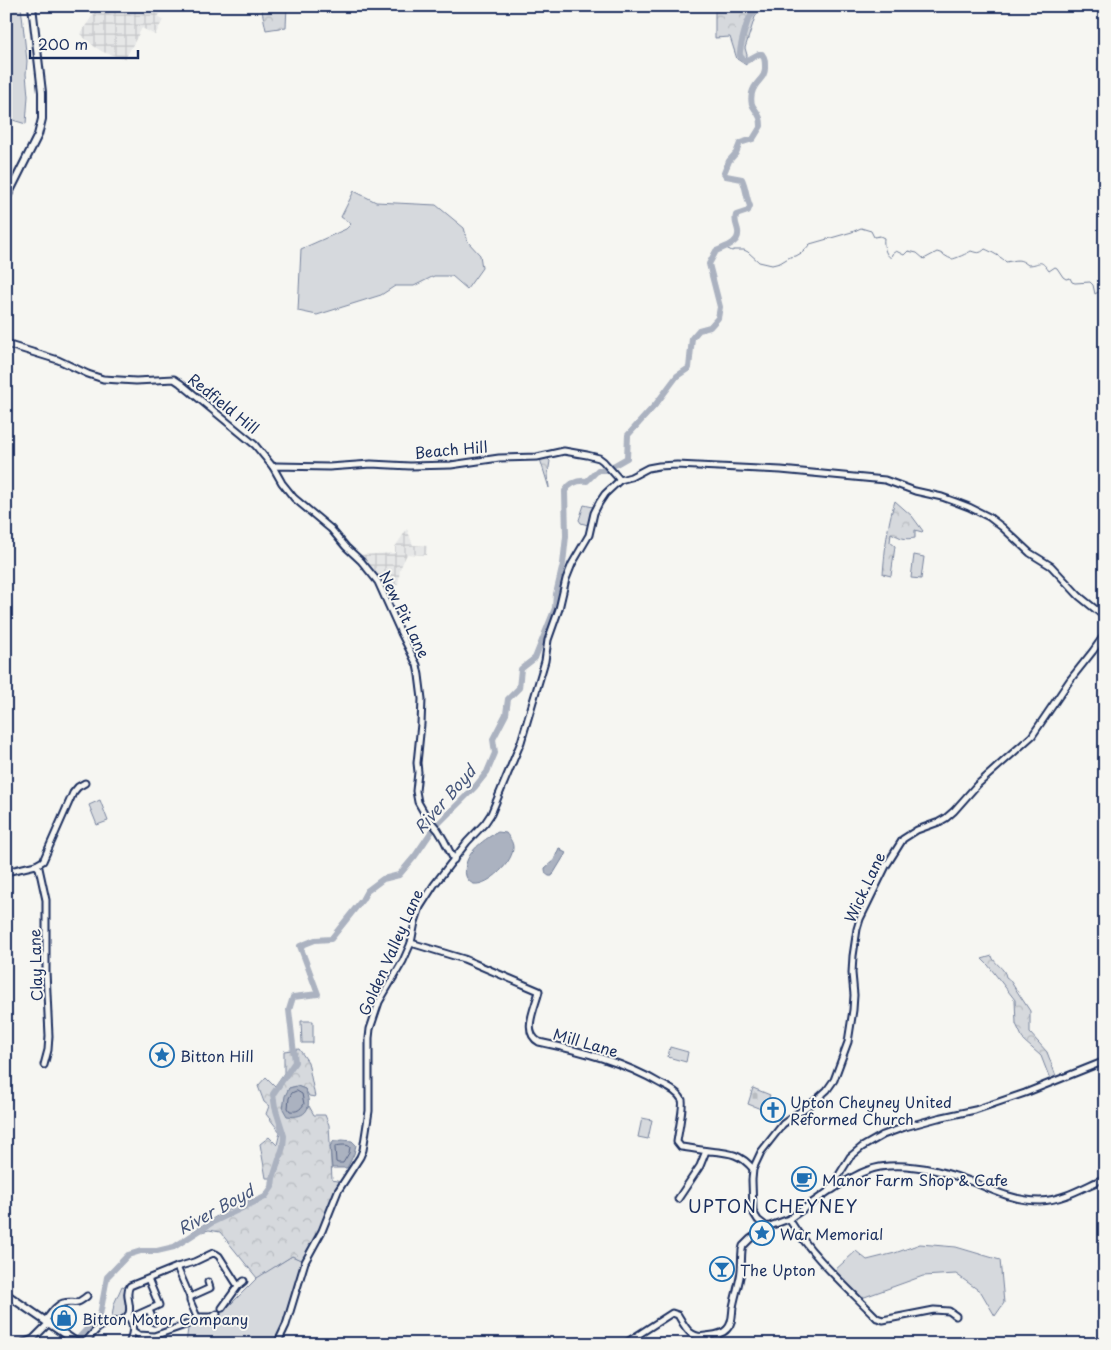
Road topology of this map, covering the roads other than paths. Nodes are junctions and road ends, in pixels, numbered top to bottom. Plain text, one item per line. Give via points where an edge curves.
1 (32, 6) edge
2 (6, 200) edge
3 (6, 344) edge
4 (273, 466) junction
5 (620, 480) junction
6 (1105, 617) edge
7 (1105, 634) edge
8 (85, 783) dead end
9 (454, 860) junction
10 (36, 865) junction
11 (6, 872) edge
12 (411, 943) junction
13 (1105, 1061) edge
14 (44, 1065) dead end
15 (706, 1151) junction
16 (753, 1169) junction
17 (1105, 1178) edge
18 (829, 1191) junction
19 (678, 1199) dead end
20 (789, 1219) junction
21 (767, 1227) junction
22 (177, 1267) junction
23 (148, 1281) dead end
24 (244, 1281) dead end
25 (208, 1282) dead end
26 (238, 1286) junction
27 (6, 1294) edge
28 (87, 1296) dead end
29 (190, 1297) junction
30 (222, 1308) dead end
31 (149, 1310) junction
32 (217, 1314) dead end
33 (956, 1316) dead end
34 (129, 1317) junction
35 (197, 1317) junction
36 (47, 1322) junction
37 (154, 1322) dead end
38 (133, 1331) junction
39 (716, 1335) junction
40 (20, 1344) edge
41 (79, 1344) edge
42 (84, 1344) edge
43 (129, 1344) edge
44 (277, 1344) edge
45 (624, 1344) edge
46 (720, 1344) edge

1 - 2 main road via 42,118 38,135
3 - 4 street, Redfield Hill via 58,360 103,379 174,379 249,438
4 - 5 street, Beach Hill via 451,465 564,451 603,461
4 - 9 street, New Pit Lane via 294,498 331,528 374,578 417,666 422,699 416,791 420,808 438,830
5 - 6 street via 648,468 677,465 885,480 942,497 989,517 1030,554 1051,566 1079,596
5 - 9 street, Golden Valley Lane via 599,503 587,539 566,579 521,742 490,814
7 - 16 street, Wick Lane via 1032,736 946,818 903,839 875,887 857,929 852,973 853,1010 848,1042 834,1080 816,1100 783,1124 761,1152
8 - 10 street via 73,793 43,861
9 - 12 street, Golden Valley Lane via 420,907
10 - 11 street
10 - 14 street, Clay Lane via 46,900 49,1036
12 - 15 street, Mill Lane via 464,959 538,991 531,1017 534,1040 607,1060 644,1074 675,1091 683,1106 678,1145
12 - 44 street, Golden Valley Lane via 379,1002 370,1029 369,1111 363,1150 338,1191 305,1262
13 - 18 street via 975,1110 883,1135 850,1157
15 - 16 street, Mill Lane via 731,1153
15 - 19 street
16 - 21 street, Wick Lane via 753,1212
17 - 18 street via 1057,1199 1040,1201 999,1194 941,1172 897,1166 863,1172
18 - 20 street
20 - 21 street
20 - 33 street via 818,1258 877,1318 883,1320 934,1310 949,1311
21 - 39 street via 743,1246 731,1324
22 - 26 street via 216,1254
22 - 29 street
22 - 34 street via 130,1286 127,1290
23 - 31 street via 159,1305
24 - 26 street
25 - 29 street via 210,1288
26 - 30 street
27 - 36 main road
28 - 36 street via 75,1303 61,1303
29 - 35 street
31 - 34 street
31 - 37 street
32 - 35 street
34 - 38 street
34 - 42 street via 100,1326
35 - 38 street via 188,1324 154,1336 139,1335
36 - 40 street via 33,1339
36 - 41 main road
38 - 43 street
39 - 45 street via 695,1336 686,1330 678,1315 672,1313
39 - 46 street

